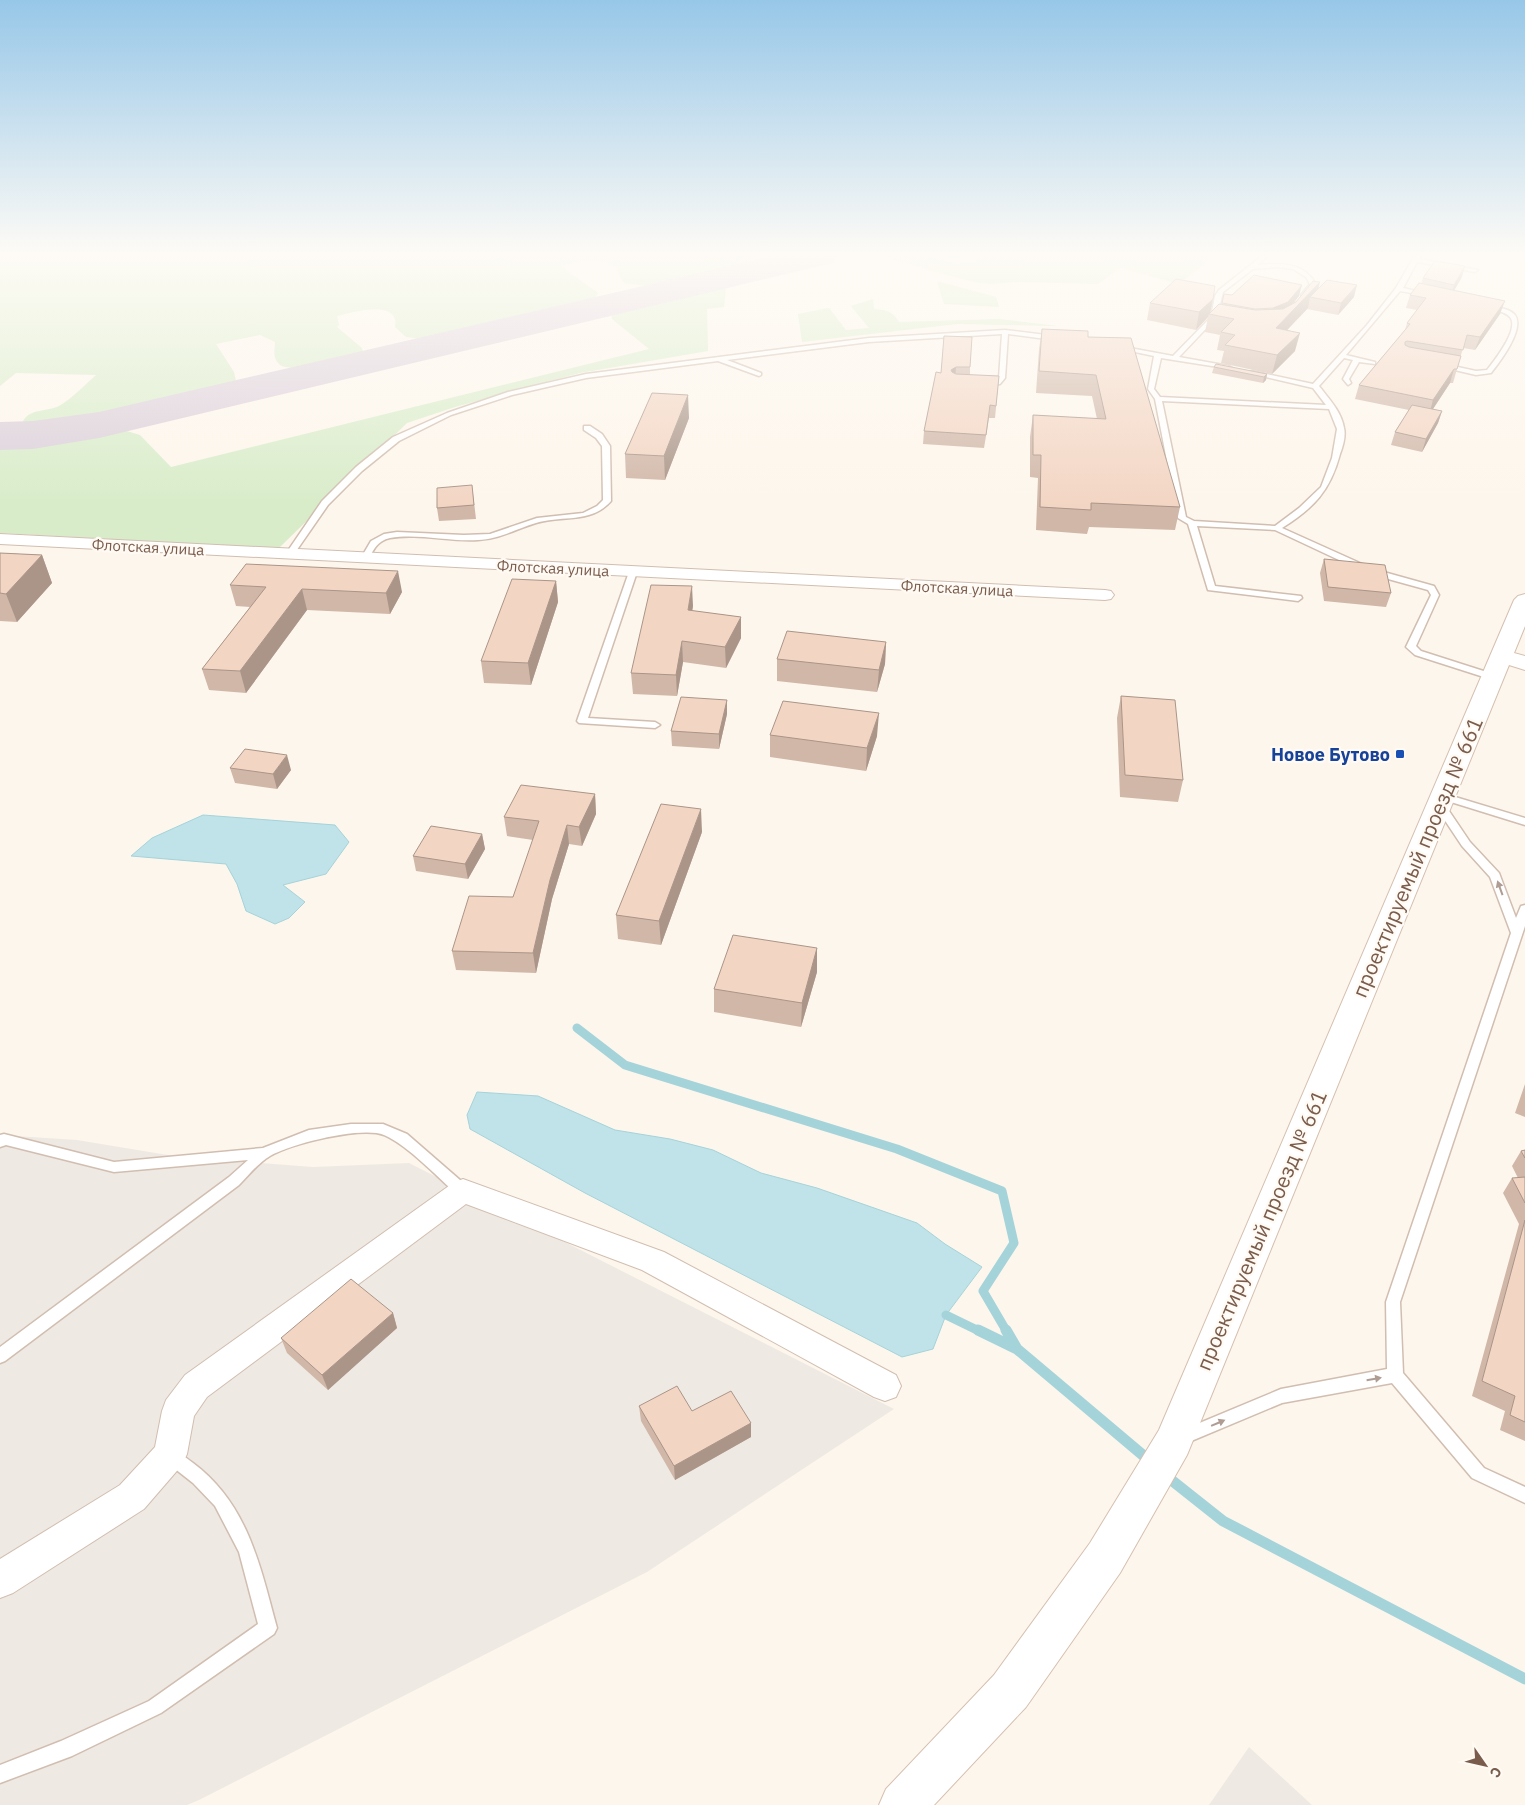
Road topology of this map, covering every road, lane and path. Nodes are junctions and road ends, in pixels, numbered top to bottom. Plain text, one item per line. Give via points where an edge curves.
1 (882, 339) edge
2 (943, 339) edge
3 (1005, 339) edge
4 (1060, 339) edge
5 (1192, 339) edge
6 (1356, 339) edge
7 (1510, 339) edge
8 (1066, 340) edge
9 (947, 343) edge
10 (1112, 347) edge
11 (1158, 354) junction
12 (1342, 356) junction
13 (1175, 357) junction
14 (716, 358) junction
15 (1357, 359) junction
16 (1373, 363) dead end
17 (1440, 365) edge
18 (759, 374) dead end
19 (1348, 383) dead end
20 (975, 384) edge
21 (1315, 386) junction
22 (1158, 399) junction
23 (1332, 407) junction
24 (587, 428) dead end
25 (1192, 523) junction
26 (1276, 528) junction
27 (0, 539) edge
28 (289, 555) junction
29 (366, 558) junction
30 (633, 572) junction
31 (1105, 595) dead end
32 (1298, 598) dead end
33 (1525, 600) edge
34 (1525, 663) edge
35 (1497, 666) junction
36 (655, 725) dead end
37 (1440, 799) junction
38 (1525, 822) edge
39 (1525, 909) edge
40 (1517, 934) junction
41 (1, 1139) edge
42 (264, 1153) junction
43 (463, 1191) junction
44 (0, 1356) edge
45 (1396, 1375) junction
46 (885, 1386) dead end
47 (1173, 1442) junction
48 (170, 1454) junction
49 (1525, 1495) edge
50 (0, 1580) edge
51 (0, 1774) edge
52 (902, 1805) edge

1 - 14 lane
2 - 9 lane
3 - 20 lane via 1000,382
4 - 8 lane
5 - 13 lane
6 - 12 lane
7 - 17 lane via 1486,373
10 - 11 lane
11 - 13 lane
11 - 22 lane via 1151,389
12 - 15 lane
12 - 21 lane
13 - 21 lane
14 - 18 lane
14 - 28 lane via 586,376 510,393 449,414 396,440 359,469 325,503
15 - 16 lane
15 - 19 lane via 1346,379
21 - 23 lane
22 - 23 lane
22 - 25 lane via 1182,518
23 - 26 lane via 1342,439 1324,488 1285,524
24 - 29 lane via 606,446 608,501 598,511 587,516 544,518 482,537 383,536 375,540
25 - 26 lane
25 - 32 lane via 1211,588
26 - 35 lane via 1370,571 1431,588 1435,595 1412,647 1430,658
27 - 28 street, Флотская улица
28 - 29 street, Флотская улица
29 - 30 street, Флотская улица
30 - 31 street, Флотская улица
30 - 36 lane via 582,721
33 - 35 main road, проектируемый проезд № 661
34 - 35 main road
35 - 37 main road, проектируемый проезд № 661
37 - 38 lane
40 -> 37 lane via 1495,876 1466,844
37 - 47 main road, проектируемый проезд № 661
39 - 40 lane
40 - 45 lane via 1393,1302
41 - 42 lane via 114,1167
42 - 43 lane via 309,1134 383,1129 402,1138
42 - 44 lane via 234,1182
43 - 46 street via 653,1261
43 - 48 street via 196,1386 178,1411
47 -> 45 lane via 1281,1396
45 - 49 lane via 1478,1473
47 - 52 main road, проектируемый проезд № 661 via 1105,1558 1010,1691
48 - 50 street via 132,1496
48 - 51 lane via 199,1477 220,1500 247,1550 268,1628 155,1707 65,1749

